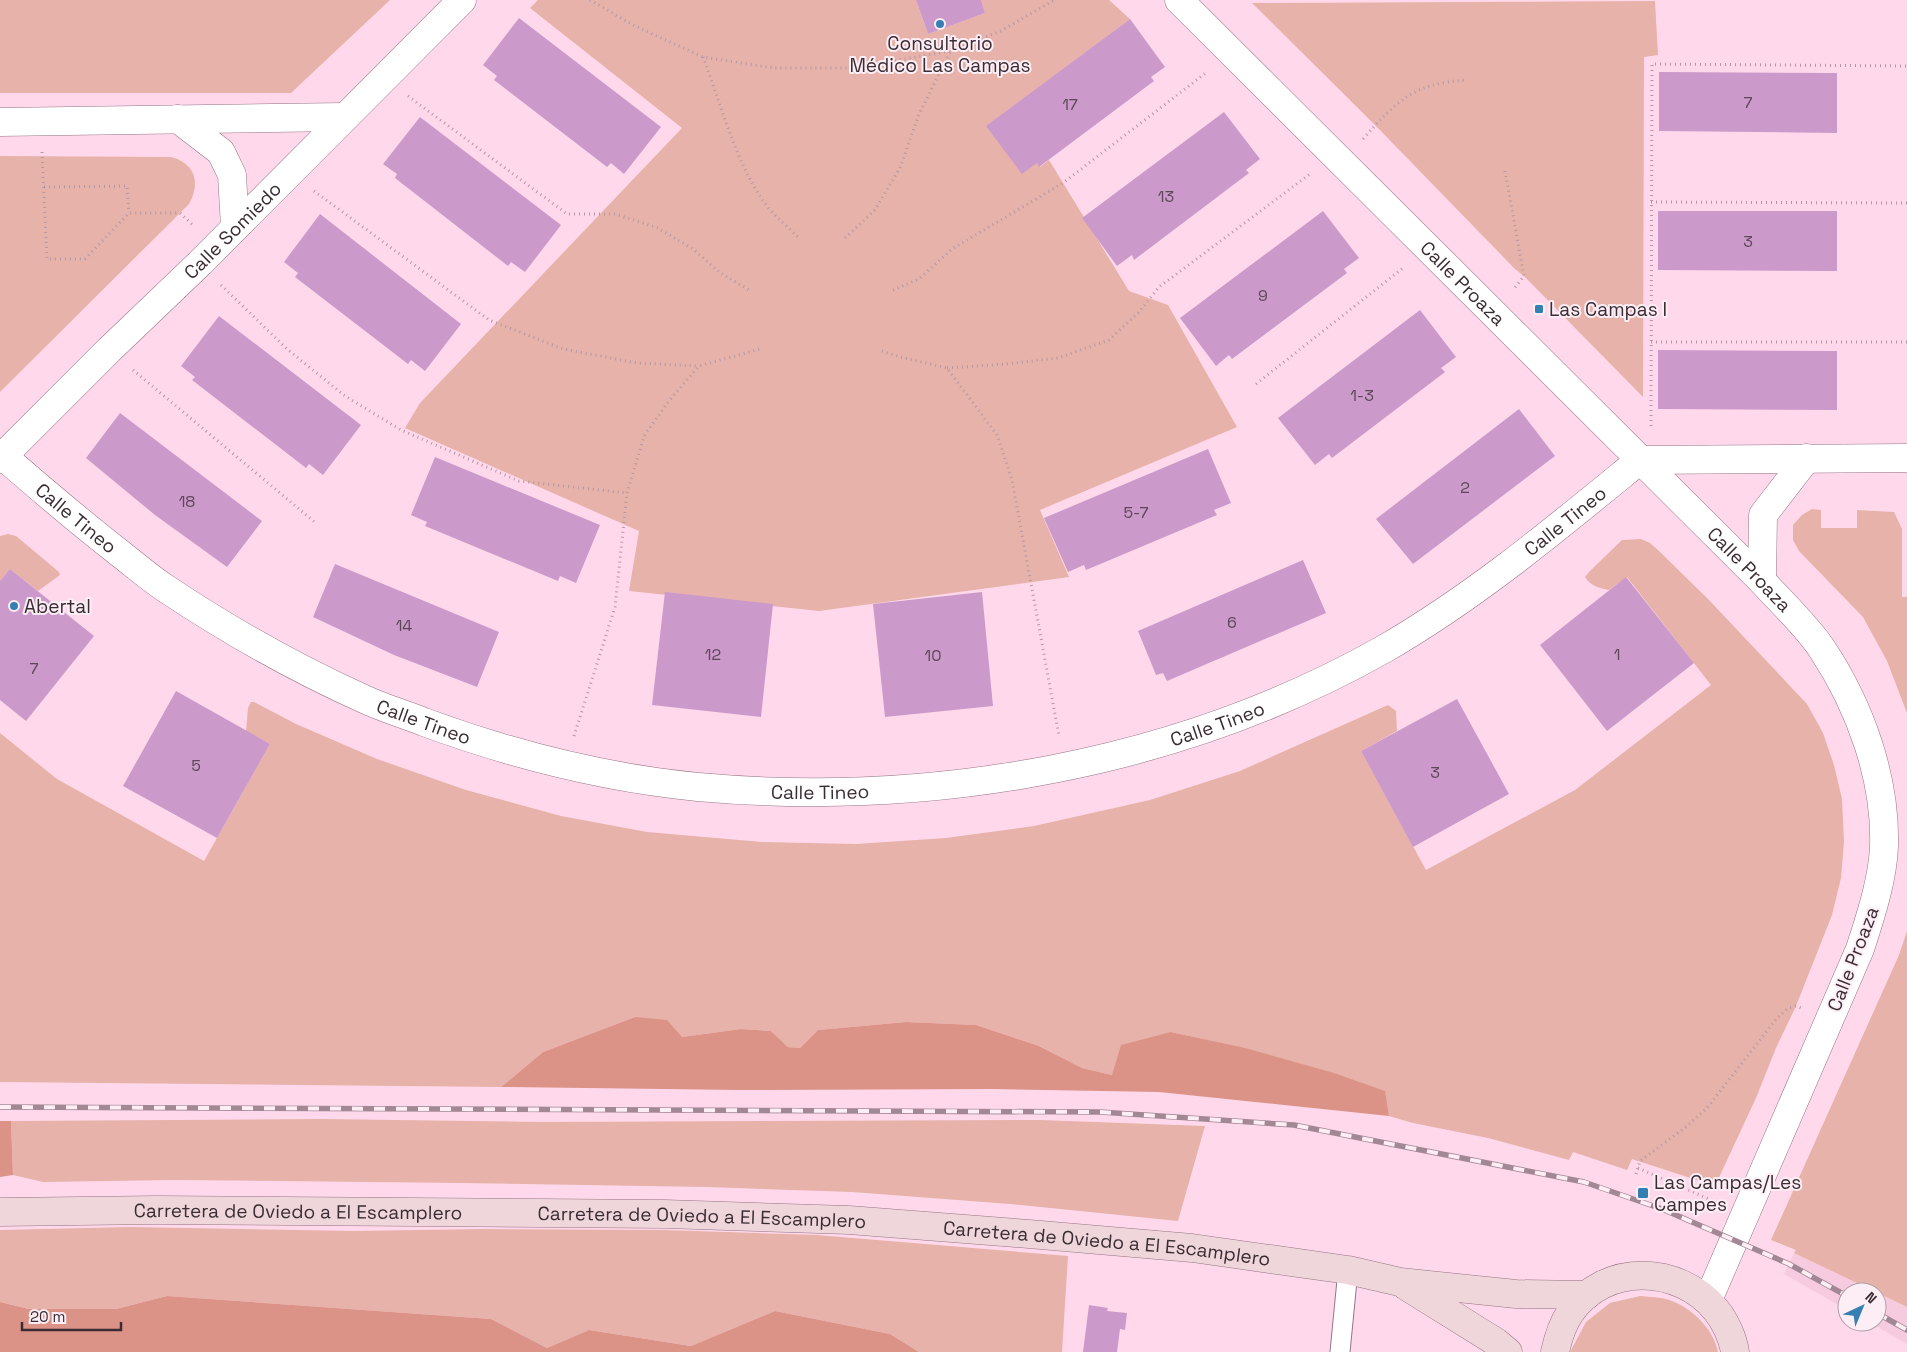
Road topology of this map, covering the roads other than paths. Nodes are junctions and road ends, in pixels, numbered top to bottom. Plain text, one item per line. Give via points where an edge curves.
1 (1179, 0) edge
2 (457, 2) edge
3 (344, 117) junction
4 (178, 120) junction
5 (0, 122) edge
6 (235, 227) junction
7 (1, 457) edge
8 (1807, 458) junction
9 (1907, 458) edge
10 (1645, 460) junction
11 (1762, 581) junction
12 (0, 1212) edge
13 (1348, 1270) junction
14 (1400, 1282) junction
15 (1587, 1295) junction
16 (1708, 1300) junction
17 (1340, 1352) edge
18 (1508, 1352) edge
19 (1555, 1352) edge
20 (1735, 1352) edge

1 - 10 street, Calle Proaza
2 - 3 street, Calle Somiedo
3 - 4 street
3 - 6 street, Calle Somiedo
4 - 5 street
4 - 6 street via 221,152 232,175
6 - 7 street, Calle Somiedo
7 - 10 street, Calle Tineo via 163,586 262,648 365,700 465,737 565,765 696,787 828,792 948,786 1065,767 1151,745 1302,690 1383,649 1478,588
8 - 9 street
8 - 10 street
8 - 11 street via 1763,514
10 - 11 street, Calle Proaza
11 - 16 street, Calle Proaza via 1822,648 1849,694 1867,740 1881,792 1884,847 1876,899 1860,949
12 - 13 main road, Carretera de Oviedo a El Escamplero via 665,1214 849,1220 1192,1248
13 - 14 main road, Carretera de Oviedo a El Escamplero
13 - 17 lane
14 - 15 main road, Carretera de Oviedo a El Escamplero via 1516,1294
14 - 18 main road, Carretera de Oviedo a El Escamplero
15 - 16 main road via 1608,1282 1636,1275 1662,1276 1686,1284
15 - 19 main road via 1570,1312 1558,1335
16 - 20 main road via 1723,1318

